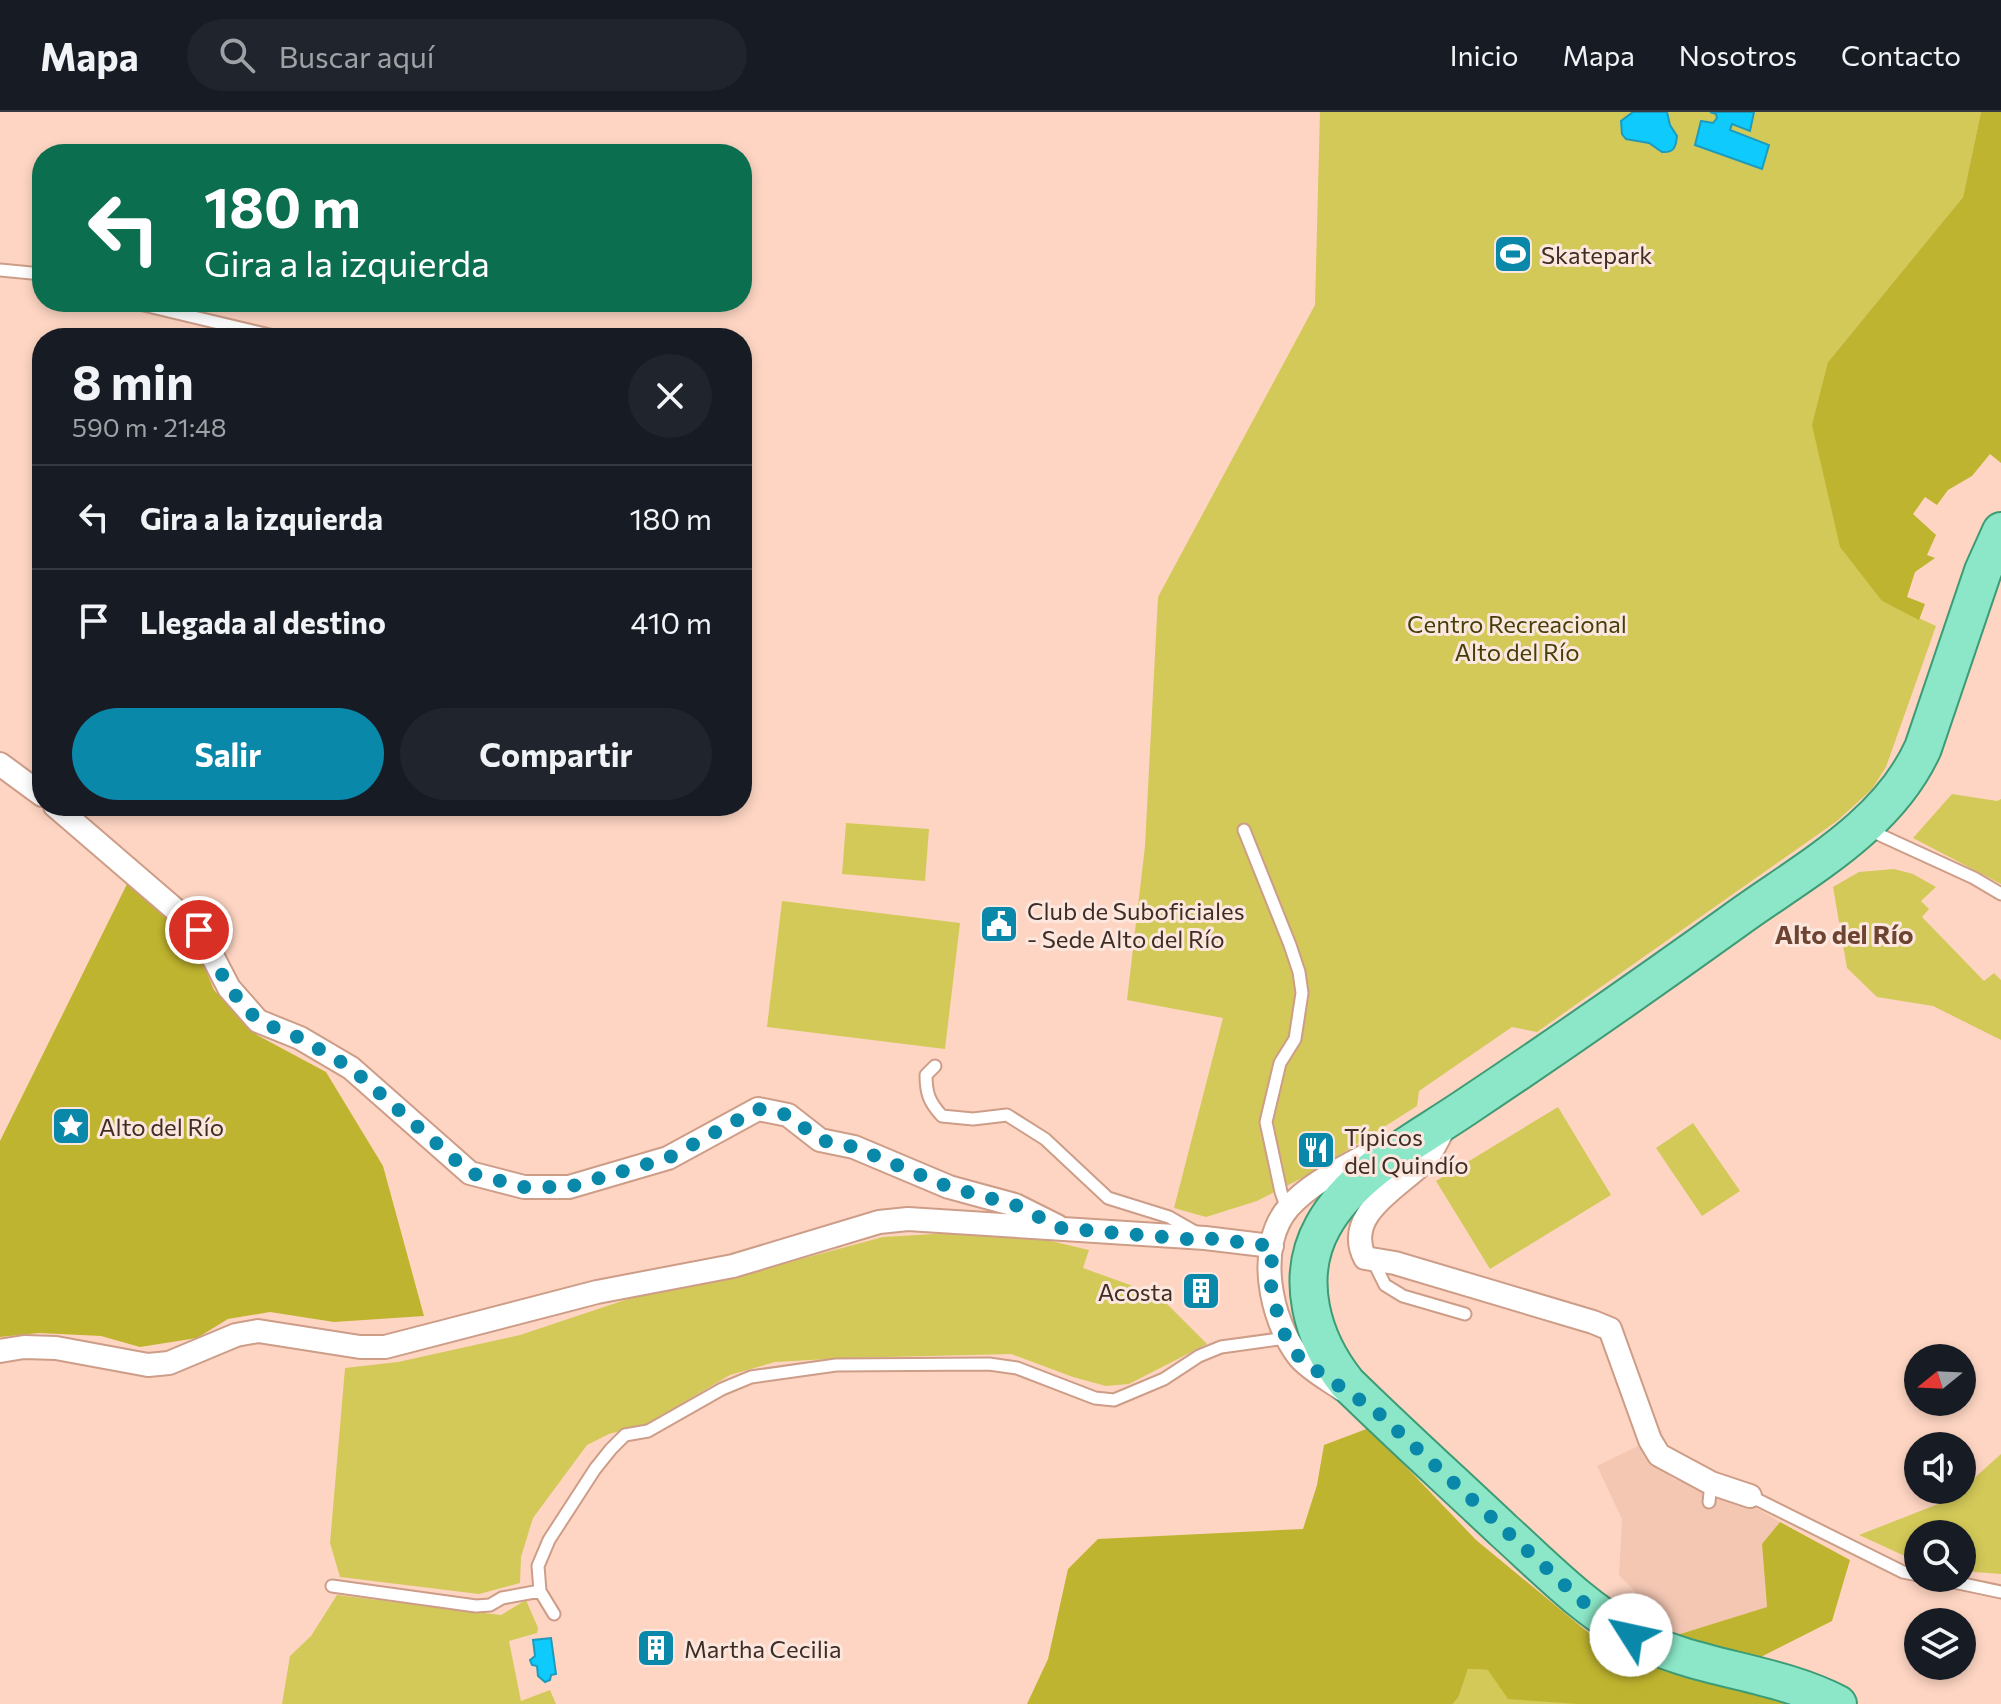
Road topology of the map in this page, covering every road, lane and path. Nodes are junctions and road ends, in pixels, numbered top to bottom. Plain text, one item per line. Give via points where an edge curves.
1 (0, 270) edge
2 (32, 273) edge
3 (173, 312) edge
4 (240, 328) edge
5 (2001, 531) edge
6 (0, 764) edge
7 (32, 788) edge
8 (67, 816) edge
9 (1863, 827) junction
10 (1244, 830) dead end
11 (2001, 894) edge
12 (1582, 1029) junction
13 (935, 1066) dead end
14 (1450, 1118) junction
15 (1287, 1209) junction
16 (1061, 1228) junction
17 (1205, 1238) junction
18 (1272, 1246) junction
19 (1373, 1261) junction
20 (1465, 1314) dead end
21 (1286, 1338) junction
22 (0, 1351) edge
23 (1376, 1411) junction
24 (1750, 1496) joint
25 (1904, 1572) edge
26 (332, 1586) dead end
27 (1976, 1587) edge
28 (540, 1591) junction
29 (2001, 1592) edge
30 (554, 1614) dead end
31 (1838, 1704) edge

1 - 2 lane
3 - 4 lane
5 - 9 main road via 1912,773
6 - 7 street
8 - 16 street via 199,930 229,988 258,1021 351,1068 470,1173 524,1187 569,1187 668,1158 758,1109 788,1115 820,1140 854,1147 949,1187 1015,1205
9 - 11 lane
9 - 12 main road
10 - 15 lane via 1290,945 1302,993 1295,1039 1280,1063 1266,1122
12 - 14 main road
12 - 15 street via 1324,1180
13 - 17 lane via 926,1075 926,1092 942,1116 1007,1115 1045,1139 1108,1198 1169,1217
14 - 19 street via 1426,1160 1380,1198 1362,1225 1360,1248
14 - 23 main road via 1351,1188 1315,1243 1309,1288 1319,1338 1329,1361
15 - 18 street
16 - 17 street
16 - 22 street via 942,1220 879,1222 733,1266 597,1292 385,1347 258,1331 169,1363 148,1365 56,1348
17 - 18 street
18 - 21 street via 1271,1294
19 - 20 lane via 1385,1285 1403,1296
19 - 24 street via 1395,1263 1610,1329 1659,1455 1710,1492
21 - 23 street via 1301,1360
21 - 28 lane via 1221,1347 1114,1400 989,1364 836,1365 751,1377 648,1431 625,1435 611,1449 549,1540 538,1566
23 - 31 main road via 1582,1601 1631,1635
24 - 25 lane
26 - 28 lane via 476,1606
27 - 29 lane
28 - 30 lane

